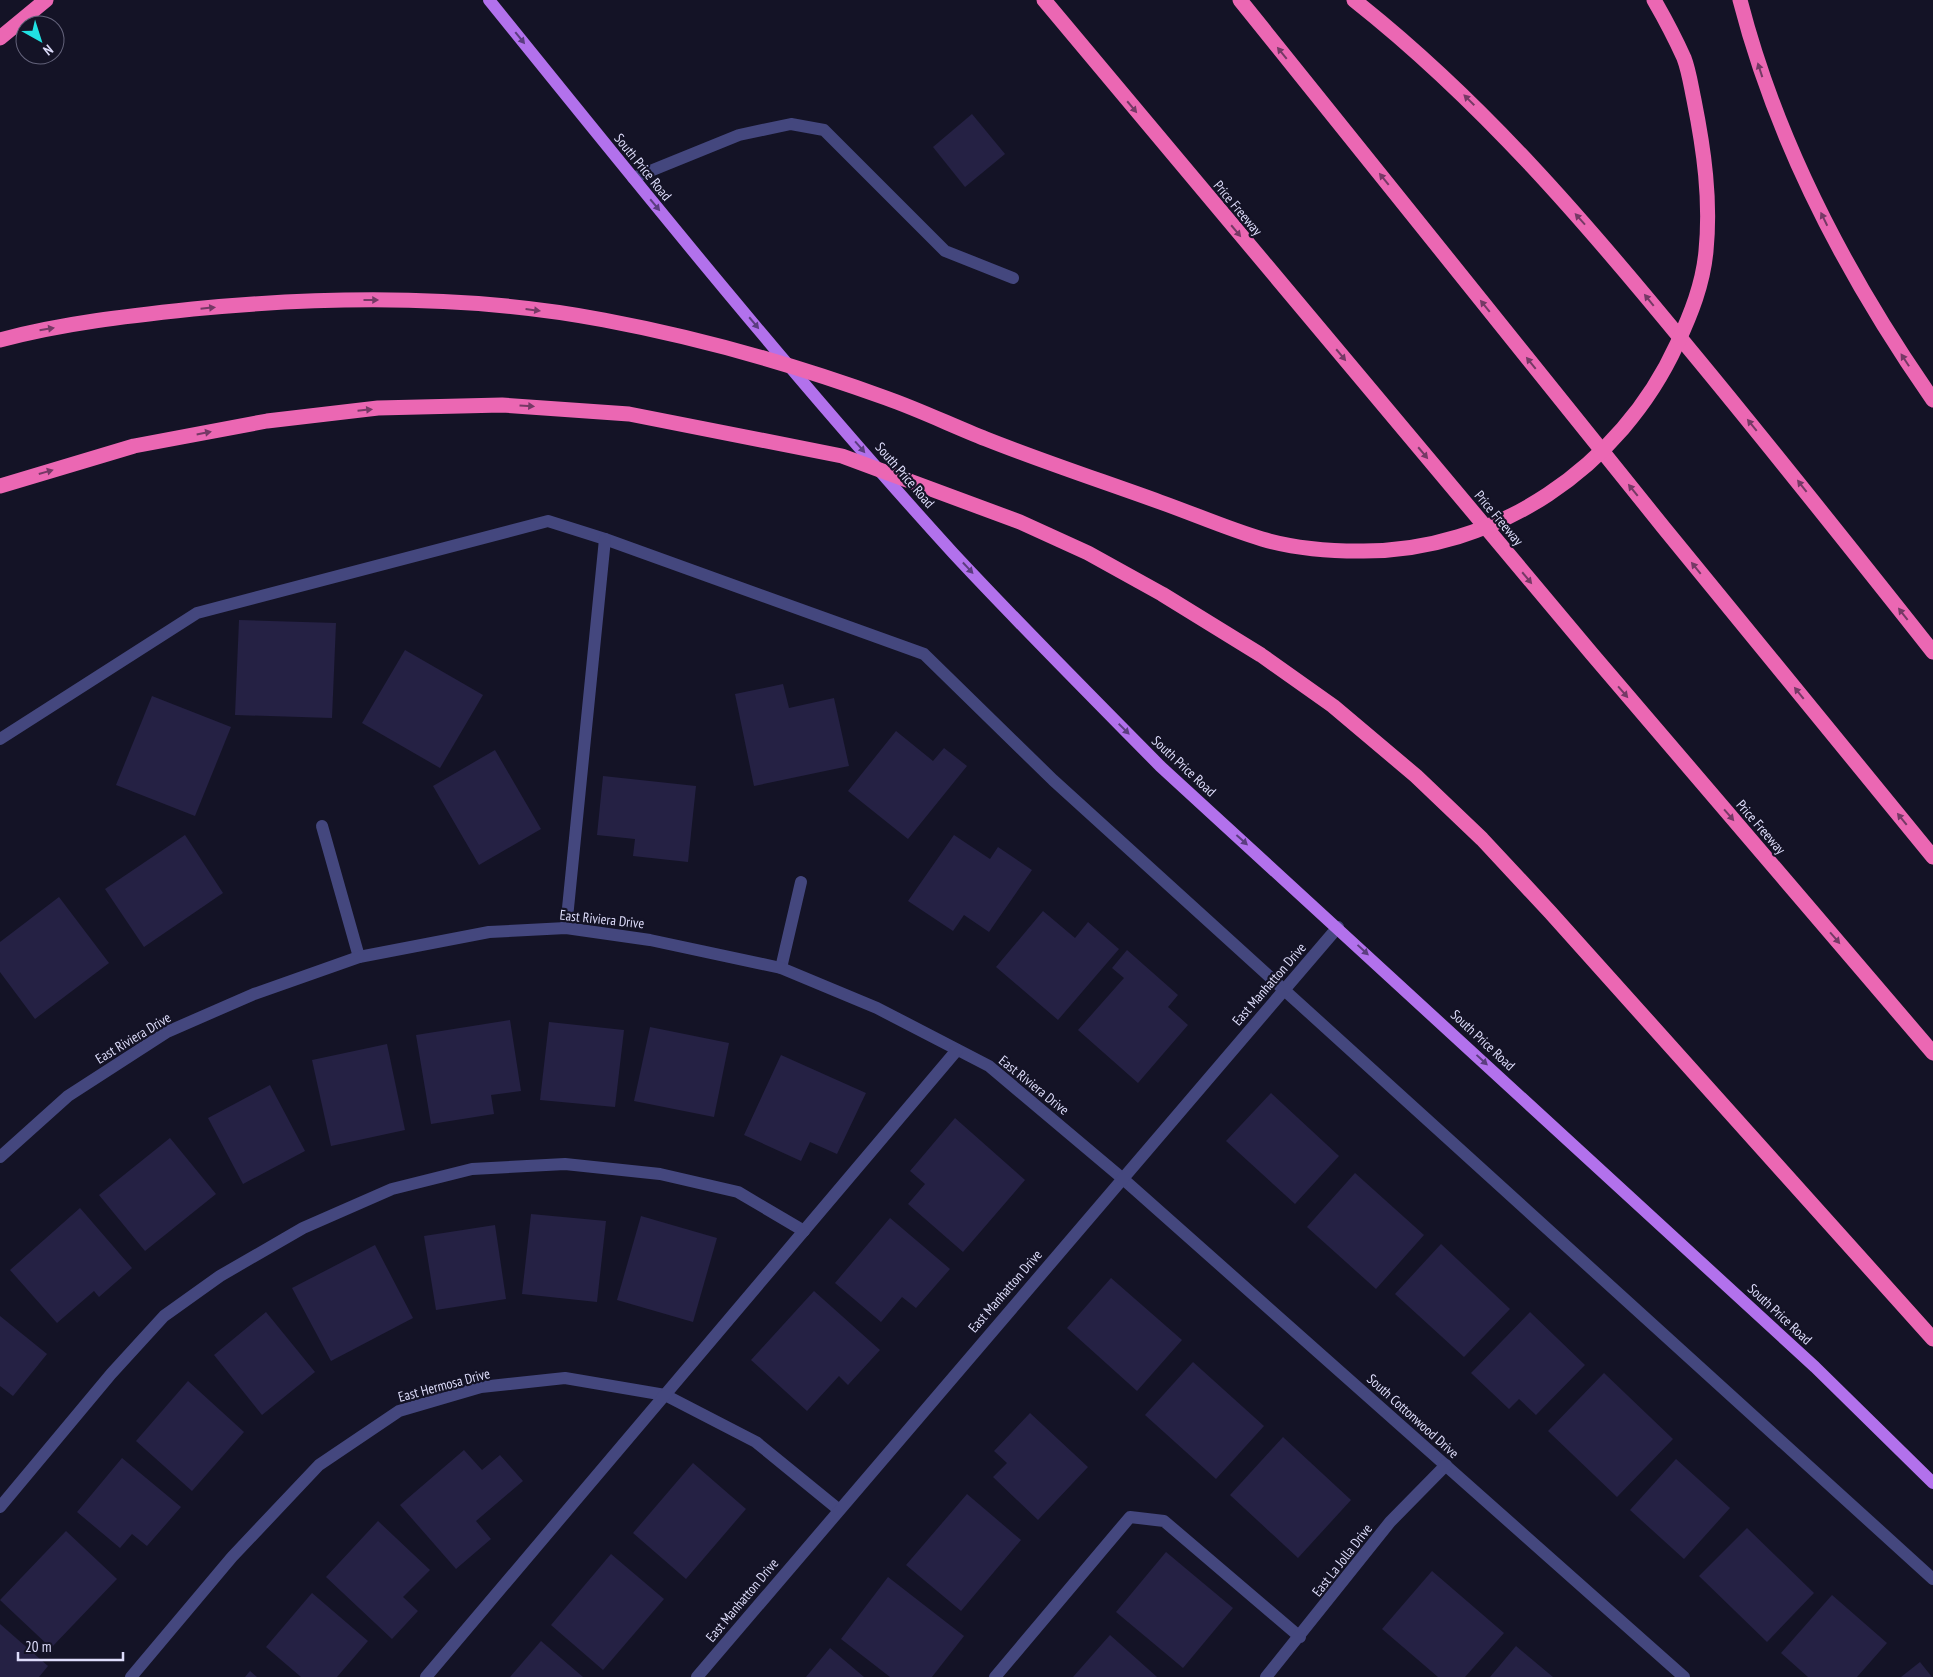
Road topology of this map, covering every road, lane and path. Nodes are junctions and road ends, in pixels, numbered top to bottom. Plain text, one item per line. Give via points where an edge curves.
1 (46, 0) edge
2 (489, 0) edge
3 (1036, 0) edge
4 (1044, 0) edge
5 (1240, 0) edge
6 (1354, 0) edge
7 (1654, 0) edge
8 (1740, 0) edge
9 (0, 38) edge
10 (1100, 69) junction
11 (633, 178) junction
12 (1013, 278) dead end
13 (0, 340) edge
14 (1933, 400) edge
15 (0, 486) edge
16 (605, 539) junction
17 (1933, 652) edge
18 (0, 739) edge
19 (322, 826) dead end
20 (1933, 857) edge
21 (802, 882) dead end
22 (1338, 927) junction
23 (566, 928) junction
24 (359, 957) junction
25 (781, 968) junction
26 (1283, 990) junction
27 (957, 1050) junction
28 (1933, 1053) edge
29 (0, 1157) edge
30 (1122, 1178) junction
31 (804, 1230) junction
32 (1933, 1339) edge
33 (665, 1395) junction
34 (1446, 1466) junction
35 (1933, 1483) edge
36 (0, 1507) edge
37 (838, 1509) junction
38 (1933, 1579) edge
39 (1300, 1636) junction
40 (131, 1677) edge
41 (426, 1677) edge
42 (697, 1677) edge
43 (995, 1677) edge
44 (1266, 1677) edge
45 (1684, 1677) edge

1 - 9 highway
2 -> 11 main road, South Price Road
3 - 10 highway
4 - 10 highway, Price Freeway
20 -> 5 highway
17 -> 6 highway via 1613,255 1463,94
13 -> 7 highway via 41,329 153,313 276,301 393,300 491,305 600,319 718,345 889,399 989,440 1264,539 1316,549 1361,552 1412,549 1451,541 1545,498 1589,464 1634,415 1667,366 1695,304 1706,255 1708,198 1702,137 1686,63
14 -> 8 highway via 1864,296 1799,168 1769,96
10 -> 28 highway, Price Freeway
11 - 12 street via 739,135 791,124 824,130 945,251
11 -> 22 main road, South Price Road via 828,410 948,546 1160,766
15 -> 32 highway via 134,446 267,421 378,408 502,405 629,414 842,456 1020,522 1088,553 1261,655 1333,706 1416,776 1550,912
16 - 18 street via 548,521 197,613
16 - 23 street
16 - 26 street via 924,654 1053,780
19 - 24 street
21 - 25 street
22 - 26 street, East Manhatton Drive
22 -> 35 main road, South Price Road via 1815,1367
23 - 24 street, East Riviera Drive via 489,932
23 - 25 street, East Riviera Drive via 650,940
24 - 29 street, East Riviera Drive via 254,994 167,1032 68,1096
25 - 27 street, East Riviera Drive via 877,1008
26 - 30 street, East Manhatton Drive
26 - 38 street
27 - 30 street, East Riviera Drive via 989,1066
27 - 31 street
30 - 34 street, South Cottonwood Drive
30 - 37 street, East Manhatton Drive
31 - 33 street
31 - 36 street via 738,1192 660,1174 565,1164 472,1169 392,1189 303,1228 220,1276 164,1316
33 - 37 street, East Hermosa Drive via 756,1442
33 - 40 street, East Hermosa Drive via 565,1378 481,1387 399,1411 319,1465 232,1557
33 - 41 street
34 - 39 street, East La Jolla Drive via 1390,1522
34 - 45 street, South Cottonwood Drive
37 - 42 street, East Manhatton Drive
39 - 43 street via 1164,1520 1130,1517
39 - 44 street, East La Jolla Drive

